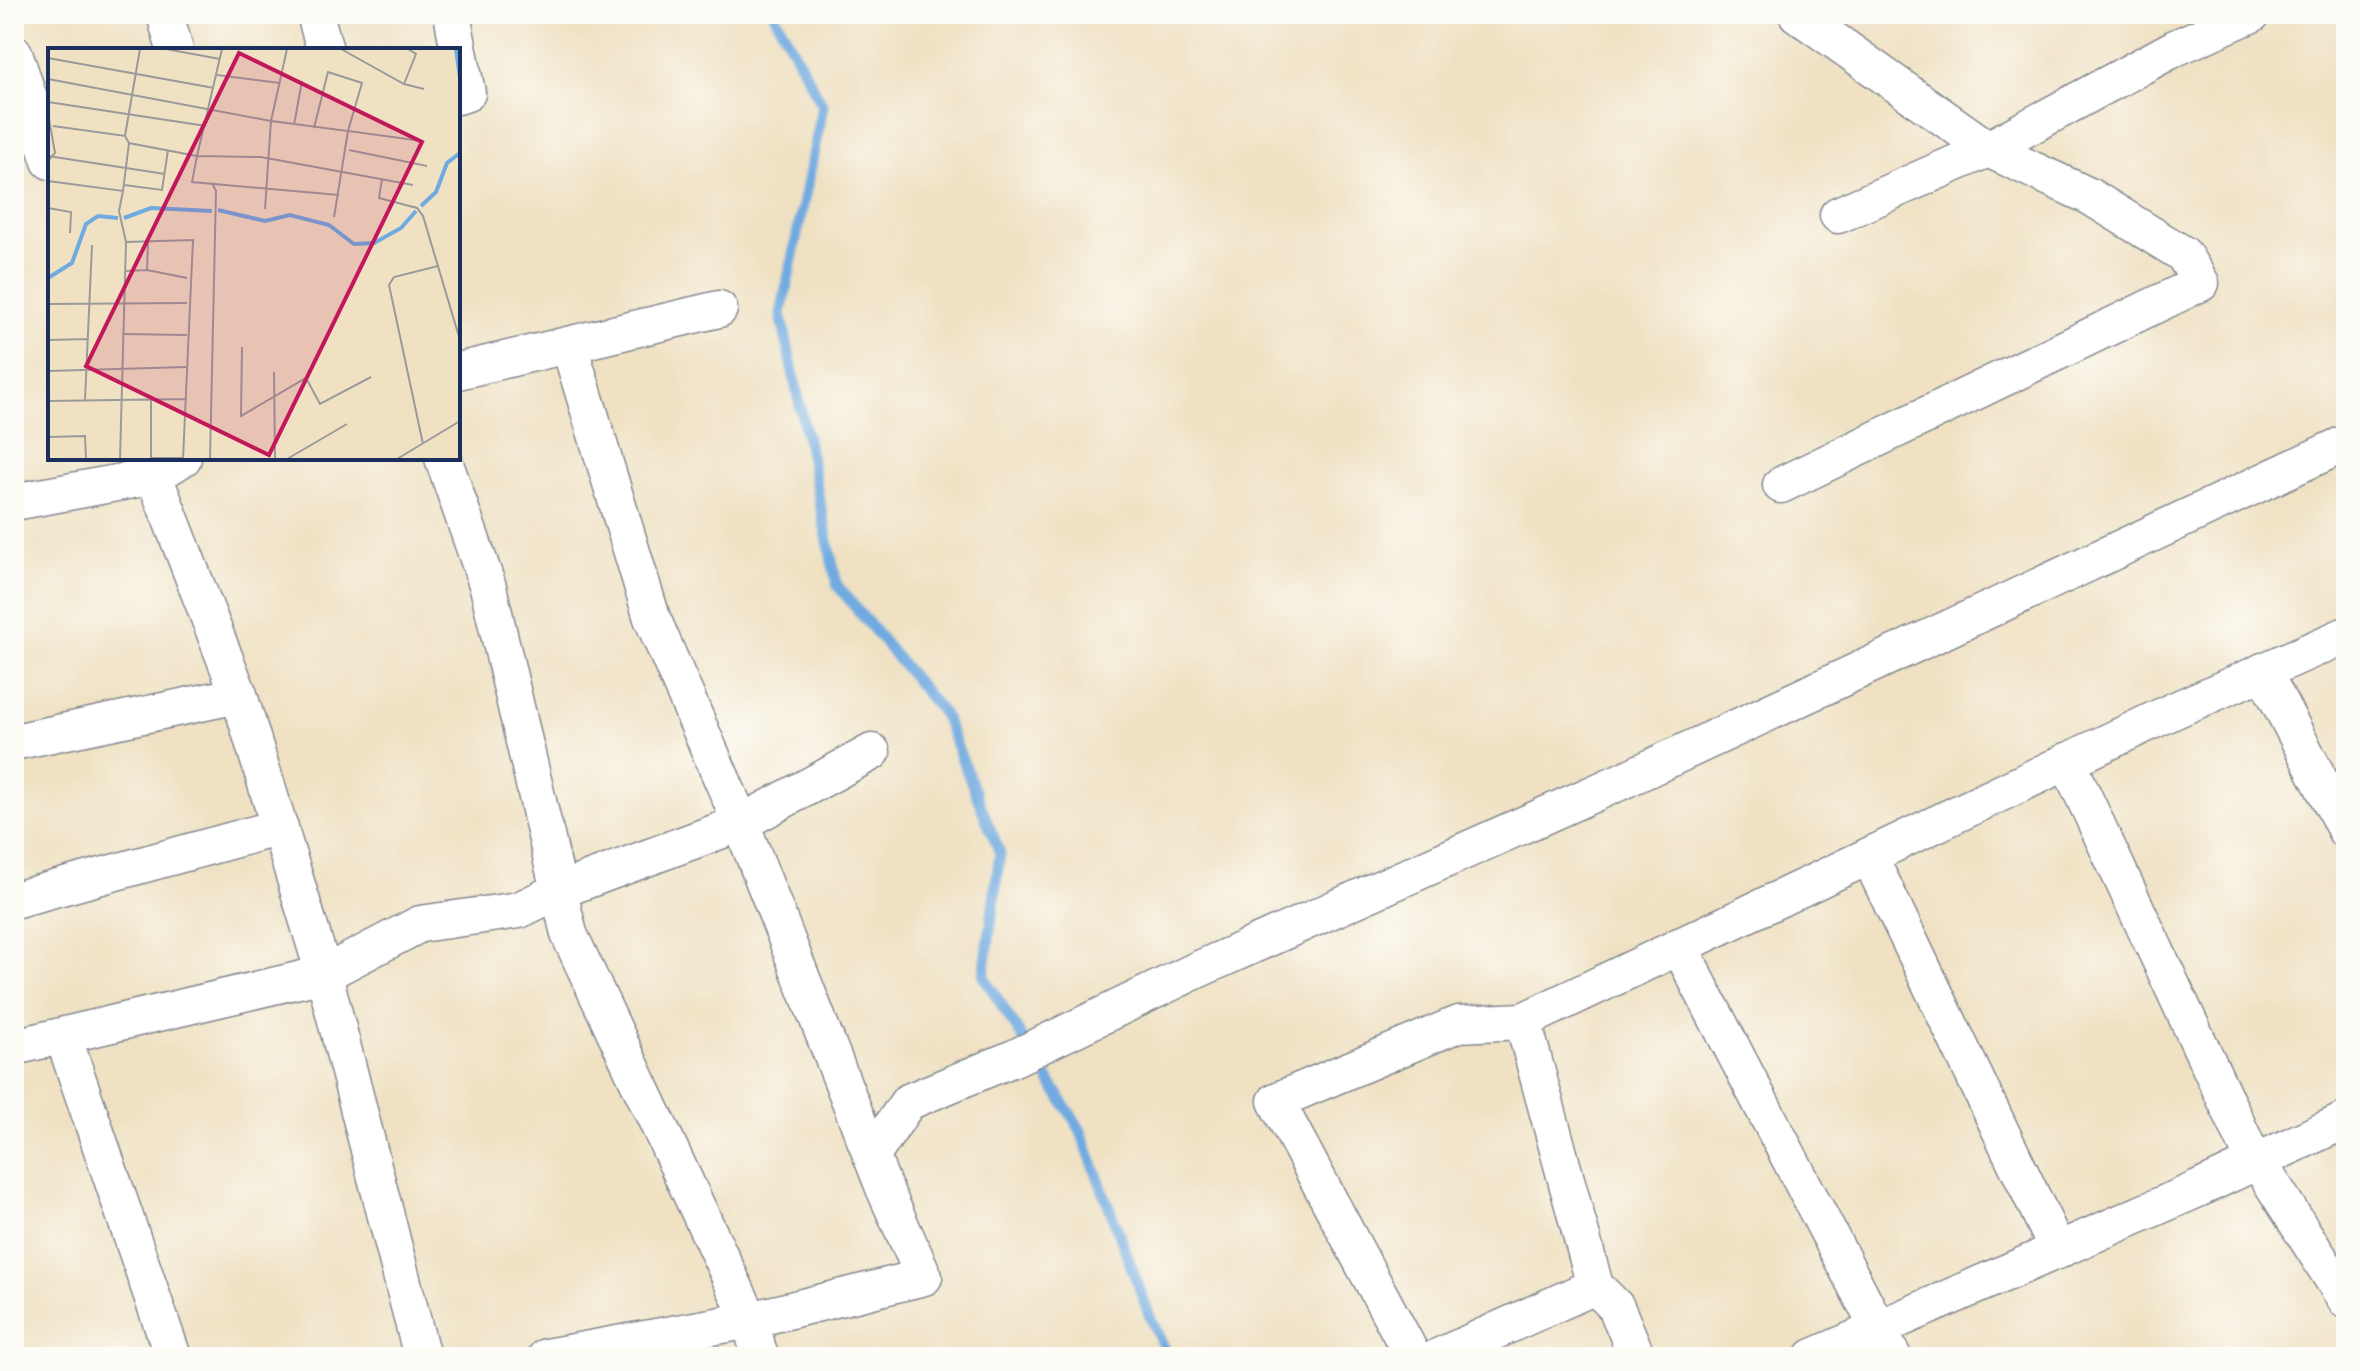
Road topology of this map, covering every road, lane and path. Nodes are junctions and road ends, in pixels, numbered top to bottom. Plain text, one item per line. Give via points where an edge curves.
1 (165, 14) edge
2 (315, 14) edge
3 (452, 14) edge
4 (1797, 14) edge
5 (2252, 14) edge
6 (174, 48) edge
7 (324, 48) edge
8 (458, 48) edge
9 (14, 53) edge
10 (460, 56) edge
11 (460, 95) edge
12 (1988, 149) junction
13 (48, 155) edge
14 (1838, 215) dead end
15 (719, 309) dead end
16 (569, 345) junction
17 (460, 371) edge
18 (2346, 443) edge
19 (444, 460) edge
20 (162, 464) edge
21 (1781, 485) dead end
22 (14, 502) edge
23 (2346, 635) edge
24 (2263, 671) junction
25 (239, 695) junction
26 (14, 742) edge
27 (872, 752) dead end
28 (2067, 761) junction
29 (741, 823) junction
30 (280, 827) junction
31 (2346, 831) edge
32 (1869, 856) junction
33 (558, 891) junction
34 (14, 900) edge
35 (1679, 946) junction
36 (324, 974) junction
37 (1523, 1021) junction
38 (63, 1036) junction
39 (14, 1047) edge
40 (2346, 1120) edge
41 (873, 1154) junction
42 (2255, 1163) junction
43 (2058, 1251) junction
44 (1595, 1286) junction
45 (2346, 1300) edge
46 (750, 1320) junction
47 (1886, 1343) edge
48 (173, 1357) edge
49 (422, 1357) edge
50 (547, 1357) edge
51 (760, 1357) edge
52 (1413, 1357) edge
53 (1438, 1357) edge
54 (1637, 1357) edge
55 (1813, 1357) edge

1 - 6 street
2 - 7 street
3 - 8 street
4 - 12 street
5 - 12 street via 2175,48
9 - 13 street
10 - 11 street via 467,93
12 - 14 street
12 - 21 street via 2089,196 2183,254 2201,283
15 - 16 street
16 - 17 street
16 - 29 street via 652,618
18 - 41 street via 1622,781 908,1102
19 - 33 street via 488,587
20 - 22 street
20 - 25 street
23 - 24 street
24 - 28 street
24 - 31 street
25 - 26 street
25 - 30 street
27 - 29 street
28 - 32 street
28 - 42 street
29 - 33 street
29 - 41 street
30 - 34 street
30 - 36 street
32 - 35 street
32 - 43 street
33 - 36 street via 519,910 420,924
33 - 46 street via 569,934
35 - 37 street
35 - 47 street
36 - 38 street
36 - 49 street
37 - 44 street
37 - 52 street via 1458,1024 1276,1101
38 - 39 street
38 - 48 street
40 - 42 street
41 - 46 street via 924,1277
42 - 43 street
42 - 45 street
43 - 47 street
44 - 53 street
44 - 54 street via 1616,1307
46 - 50 street
46 - 51 street
47 - 55 street

